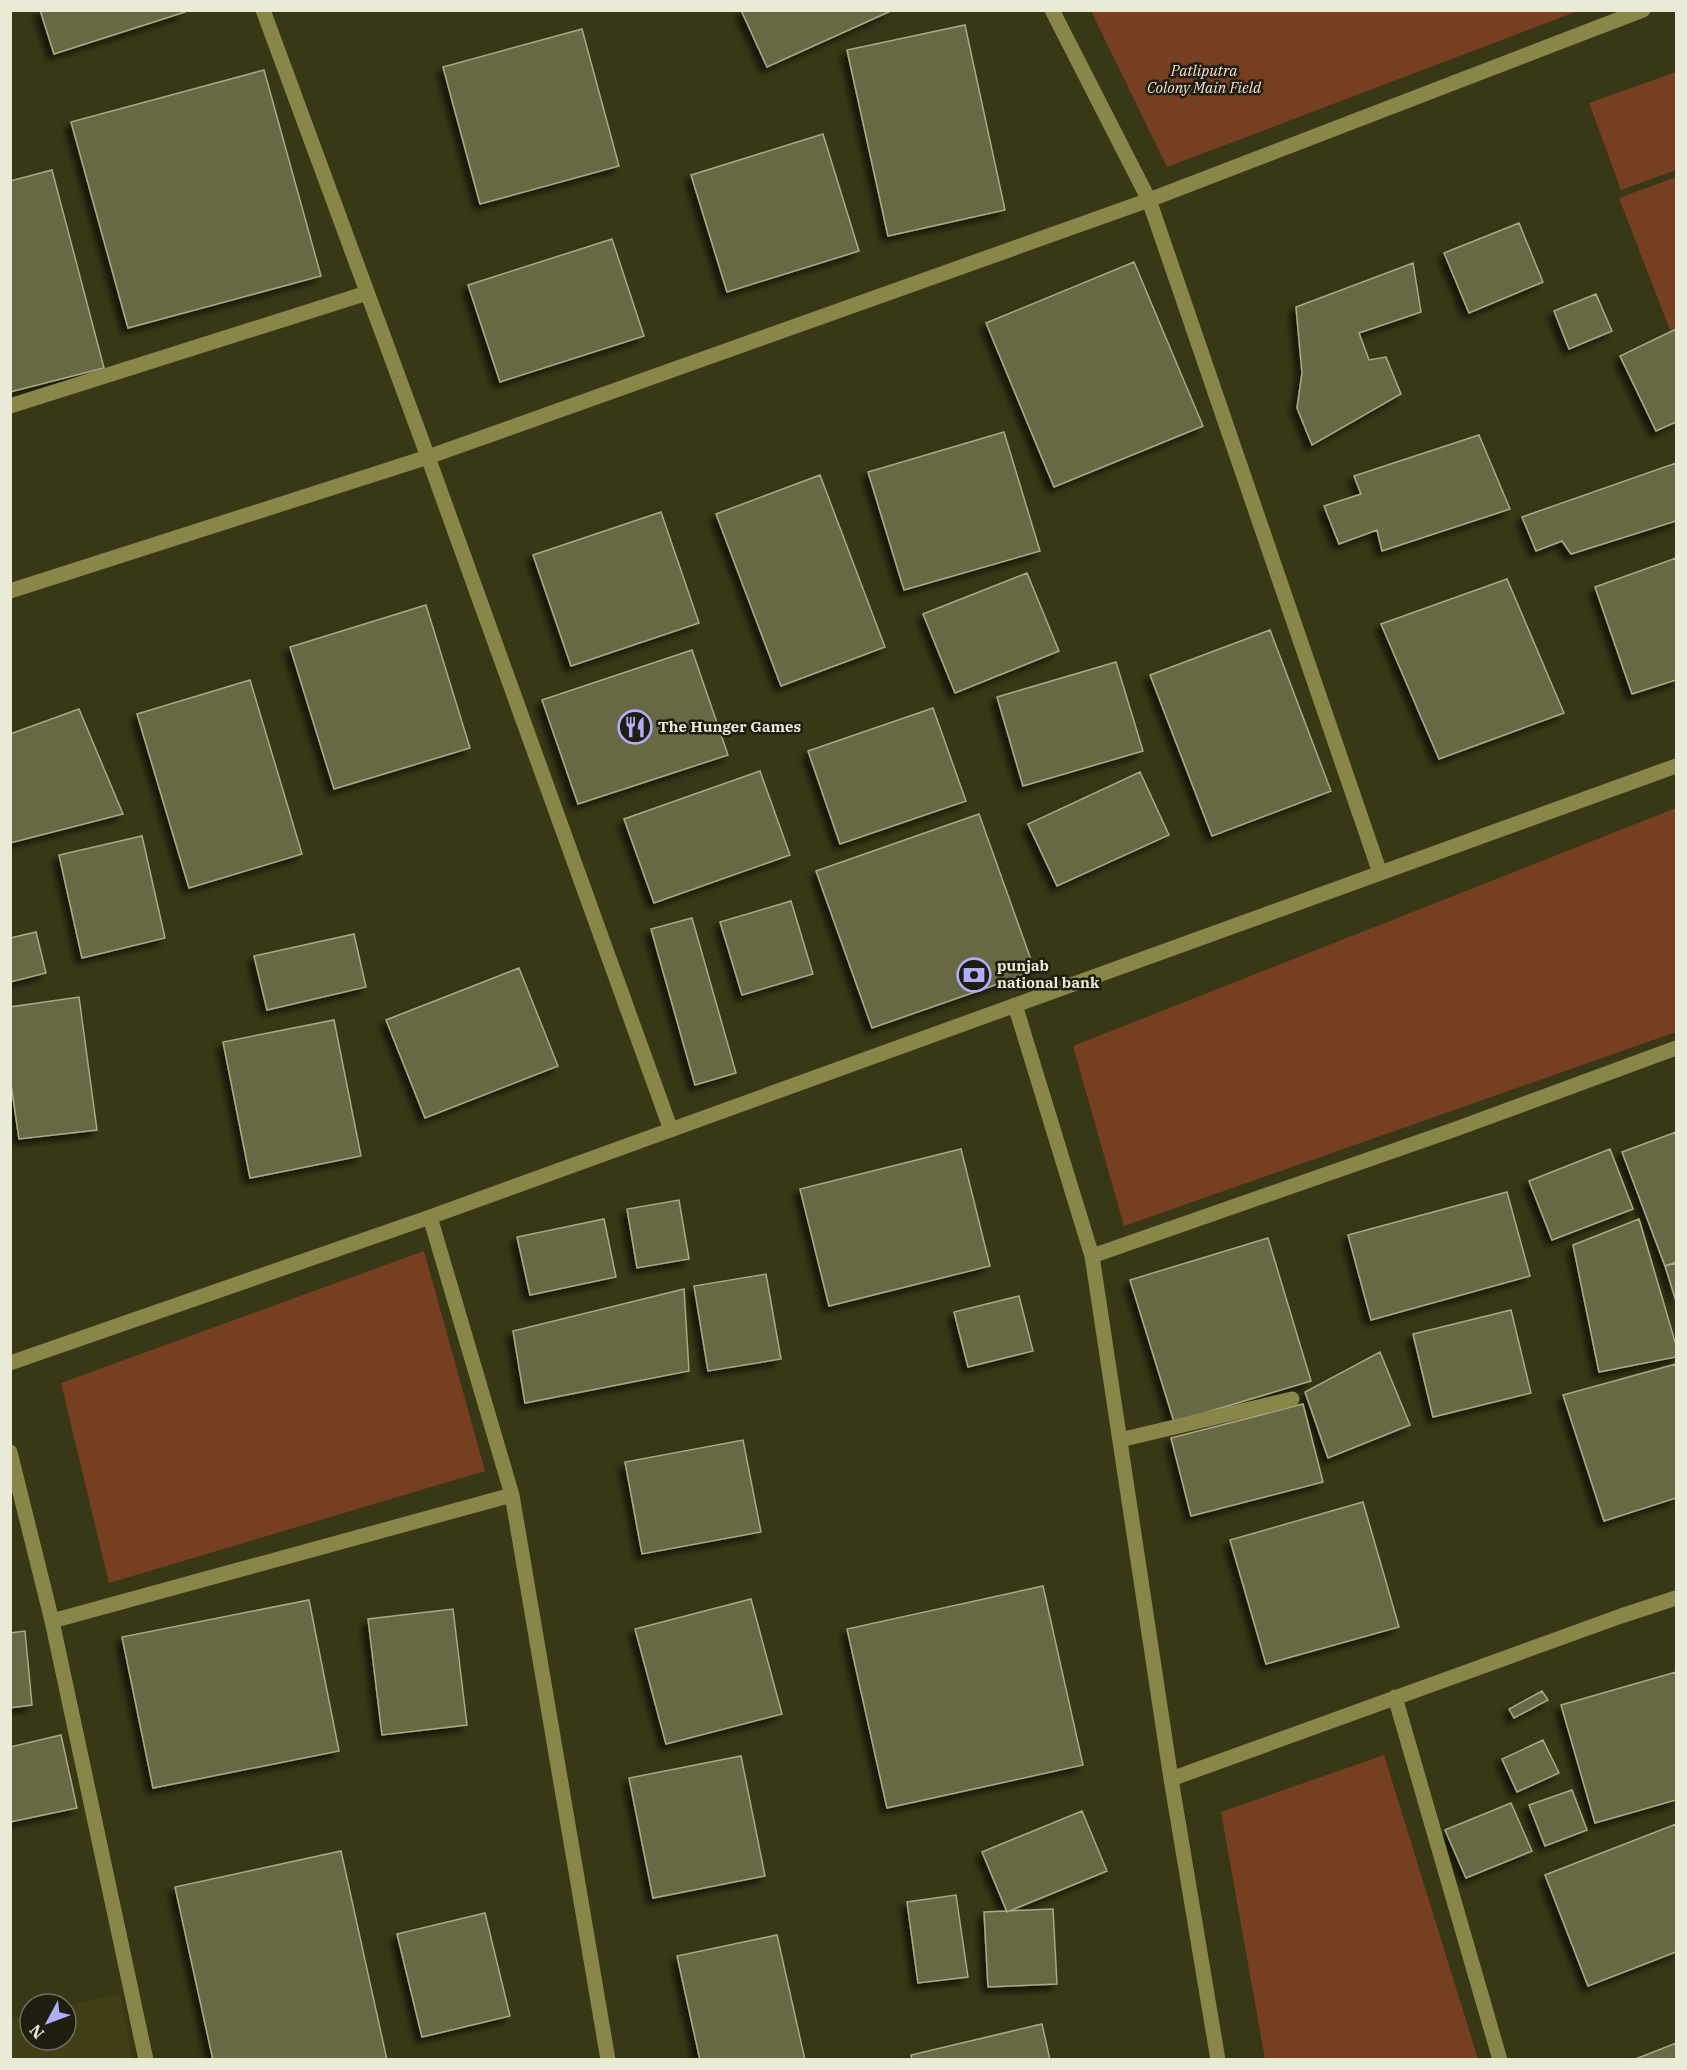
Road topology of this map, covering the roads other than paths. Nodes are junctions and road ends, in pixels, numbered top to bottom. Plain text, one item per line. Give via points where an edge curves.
1 (263, 10) edge
2 (1052, 10) edge
3 (1643, 10) edge
4 (1149, 200) junction
5 (367, 293) junction
6 (10, 406) edge
7 (428, 457) junction
8 (10, 591) edge
9 (1677, 766) edge
10 (1380, 873) junction
11 (1015, 1005) junction
12 (1677, 1048) edge
13 (671, 1130) junction
14 (430, 1217) junction
15 (1092, 1256) junction
16 (10, 1363) edge
17 (1292, 1400) dead end
18 (1120, 1440) junction
19 (10, 1452) edge
20 (512, 1495) junction
21 (1677, 1598) edge
22 (52, 1621) junction
23 (1395, 1697) junction
24 (1171, 1779) junction
25 (146, 2060) edge
26 (608, 2060) edge
27 (1218, 2060) edge
28 (1500, 2060) edge

1 - 5 street
2 - 4 street
3 - 4 street
4 - 7 street
4 - 10 street
5 - 6 street
5 - 7 street
7 - 8 street
7 - 13 street
9 - 10 street
10 - 11 street
11 - 13 street
11 - 15 street
12 - 15 street
13 - 14 street
14 - 16 street
14 - 20 street
15 - 18 street
17 - 18 street
18 - 24 street
19 - 22 street
20 - 22 street
20 - 26 street
21 - 23 street
22 - 25 street
23 - 24 street
23 - 28 street
24 - 27 street

